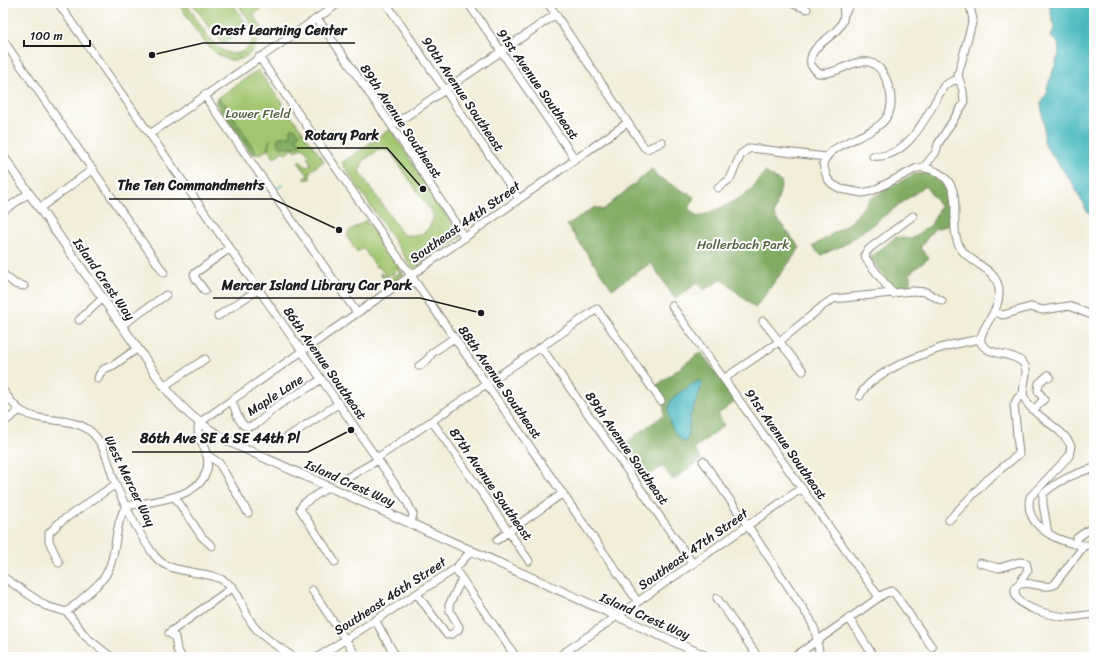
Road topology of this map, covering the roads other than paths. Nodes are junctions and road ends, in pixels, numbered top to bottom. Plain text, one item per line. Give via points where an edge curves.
1 (58, 3) edge
2 (339, 3) edge
3 (386, 3) edge
4 (468, 3) edge
5 (548, 3) edge
6 (791, 3) edge
7 (842, 3) edge
8 (851, 3) edge
9 (969, 3) edge
10 (806, 9) dead end
11 (845, 13) junction
12 (556, 14) junction
13 (317, 18) junction
14 (3, 40) edge
15 (501, 52) junction
16 (259, 57) junction
17 (958, 80) junction
18 (445, 90) junction
19 (204, 95) junction
20 (627, 123) junction
21 (392, 126) junction
22 (150, 134) junction
23 (662, 142) dead end
24 (3, 156) edge
25 (826, 156) junction
26 (873, 156) dead end
27 (575, 159) junction
28 (924, 167) junction
29 (93, 169) junction
30 (718, 188) dead end
31 (29, 193) junction
32 (519, 199) junction
33 (40, 208) junction
34 (3, 211) edge
35 (913, 216) dead end
36 (465, 238) junction
37 (230, 248) junction
38 (164, 273) dead end
39 (3, 274) edge
40 (411, 276) junction
41 (24, 286) dead end
42 (259, 289) junction
43 (205, 291) dead end
44 (893, 294) junction
45 (166, 295) dead end
46 (103, 298) junction
47 (942, 301) dead end
48 (672, 306) dead end
49 (995, 312) junction
50 (357, 313) junction
51 (218, 316) dead end
52 (1094, 316) edge
53 (78, 320) dead end
54 (763, 321) dead end
55 (122, 326) junction
56 (454, 338) junction
57 (980, 339) junction
58 (780, 341) junction
59 (541, 347) junction
60 (138, 348) junction
61 (303, 352) junction
62 (205, 359) dead end
63 (419, 366) dead end
64 (803, 371) dead end
65 (1050, 377) dead end
66 (321, 378) junction
67 (725, 378) junction
68 (98, 379) dead end
69 (487, 384) junction
70 (164, 386) junction
71 (3, 391) edge
72 (1023, 393) junction
73 (860, 396) dead end
74 (232, 401) junction
75 (661, 402) dead end
76 (338, 404) junction
77 (20, 410) junction
78 (1034, 410) junction
79 (432, 421) junction
80 (3, 423) edge
81 (199, 423) junction
82 (286, 438) dead end
83 (206, 454) junction
84 (377, 460) junction
85 (703, 461) dead end
86 (1094, 468) edge
87 (345, 479) dead end
88 (116, 484) junction
89 (328, 487) junction
90 (802, 488) junction
91 (563, 493) junction
92 (175, 497) junction
93 (126, 506) junction
94 (248, 513) dead end
95 (949, 520) dead end
96 (411, 524) junction
97 (748, 526) junction
98 (1094, 526) edge
99 (509, 531) junction
100 (1048, 533) junction
101 (497, 540) dead end
102 (1074, 544) junction
103 (1094, 545) edge
104 (212, 546) dead end
105 (1083, 547) junction
106 (471, 551) junction
107 (529, 561) dead end
108 (335, 562) dead end
109 (60, 563) dead end
110 (980, 563) dead end
111 (693, 564) junction
112 (455, 568) junction
113 (3, 577) edge
114 (462, 579) junction
115 (1019, 584) junction
116 (232, 587) junction
117 (312, 590) dead end
118 (417, 594) junction
119 (879, 597) junction
120 (717, 598) dead end
121 (638, 602) junction
122 (67, 612) junction
123 (1094, 614) edge
124 (617, 617) junction
125 (849, 618) junction
126 (376, 620) junction
127 (345, 640) junction
128 (818, 640) junction
129 (932, 647) dead end
130 (392, 656) edge
131 (111, 657) edge
132 (182, 657) edge
133 (293, 657) edge
134 (318, 657) edge
135 (357, 657) edge
136 (516, 657) edge
137 (558, 657) edge
138 (708, 657) edge
139 (758, 657) edge
140 (794, 657) edge
141 (820, 657) edge
142 (874, 657) edge

1 - 22 street, 86th Avenue Southeast
2 - 13 street
3 - 18 street, 90th Avenue Southeast
4 - 15 street, 91st Avenue Southeast
5 - 12 street
6 - 10 street
7 - 11 street
8 - 11 street
9 - 17 street via 973,19 959,67
11 - 25 street via 840,26 813,51 811,65 818,73 826,74 859,63 872,64 880,69 886,79 890,104 884,119 869,134 834,149
12 - 15 street
12 - 20 street
13 - 16 street
13 - 21 street, 89th Avenue Southeast
14 - 29 street
15 - 18 street
15 - 27 street, 91st Avenue Southeast
16 - 19 street
16 - 40 street, 88th Avenue Southeast
17 - 26 street via 952,80 944,86 910,141 884,157
17 - 28 street via 963,92 964,105
18 - 21 street
18 - 32 street, 90th Avenue Southeast
19 - 22 street
19 - 50 street
20 - 23 street via 647,149
20 - 27 street, Southeast 44th Street
21 - 36 street, 89th Avenue Southeast
22 - 37 street, 86th Avenue Southeast
24 - 31 main road, Island Crest Way
25 - 28 street via 823,164 829,181 841,189 862,192 872,191
25 - 30 street via 750,148 741,154 730,179
27 - 32 street, Southeast 44th Street
28 - 49 street via 940,173 953,190 957,242 967,256 992,274 998,282 1000,296
29 - 33 street
29 - 38 street
31 - 33 main road, Island Crest Way
31 - 34 street
32 - 36 street, Southeast 44th Street
33 - 46 main road, Island Crest Way
35 - 44 street via 870,248 866,254 866,259
36 - 40 street, Southeast 44th Street
37 - 42 street, 86th Avenue Southeast
37 - 43 street via 194,274
39 - 41 street via 15,284
40 - 50 street, Southeast 44th Street
40 - 56 street, 88th Avenue Southeast
42 - 51 street
42 - 61 street, 86th Avenue Southeast
44 - 47 street via 926,292
44 - 58 street via 833,299
45 - 55 street
46 - 53 street
46 - 55 main road, Island Crest Way
48 - 67 street, 91st Avenue Southeast
49 - 52 street via 1003,315 1030,307 1043,310 1069,306
49 - 57 street
50 - 61 street, Southeast 44th Street
54 - 58 street
55 - 60 main road, Island Crest Way
56 - 63 street via 432,353
56 - 69 street, 88th Avenue Southeast
57 - 72 street via 989,351 1013,357 1025,366
57 - 73 street via 938,348 905,363 870,382
58 - 64 street
58 - 67 street
59 - 69 street
59 - 75 street via 597,309
59 - 111 street, 89th Avenue Southeast
60 - 68 street via 104,369
60 - 70 main road, Island Crest Way
61 - 66 street, 86th Avenue Southeast
61 - 74 street, Southeast 44th Street
62 - 70 street
65 - 78 street via 1048,375 1043,378 1038,387 1044,399
66 - 74 street, Maple Lane via 302,393 274,408 252,426 242,423
66 - 76 street, 86th Avenue Southeast
67 - 90 street, 91st Avenue Southeast
69 - 79 street
69 - 91 street, 88th Avenue Southeast
70 - 81 main road, Island Crest Way via 177,403
71 - 77 street, West Mercer Way
72 - 78 street
72 - 95 street via 1014,405 1019,454 986,482
74 - 81 street, Southeast 44th Street
76 - 82 street
76 - 84 street, 86th Avenue Southeast
77 - 80 street
77 - 88 street, West Mercer Way via 38,417 76,424 91,432 103,449
78 - 100 street via 1066,437 1071,446 1069,456 1033,492 1029,503 1034,523
79 - 84 street
79 - 99 street, 87th Avenue Southeast
81 - 83 street via 198,432
81 - 89 main road, Island Crest Way via 224,440
83 - 92 street via 206,467 201,480 192,489
83 - 94 street via 219,462
84 - 87 street
84 - 96 street, 86th Avenue Southeast via 410,507 413,519
85 - 97 street
86 - 100 street via 1066,478 1043,494
88 - 93 street, West Mercer Way
88 - 109 street via 60,522 49,533 49,541
89 - 96 main road, Island Crest Way
89 - 108 street via 303,504 300,509
90 - 97 street, Southeast 47th Street
90 - 119 street, 91st Avenue Southeast
91 - 99 street
91 - 121 street, 88th Avenue Southeast
92 - 93 street
92 - 104 street via 202,537
93 - 116 street, West Mercer Way via 158,560 169,566 218,578
93 - 122 street via 120,516 105,576
96 - 106 main road, Island Crest Way
97 - 111 street, Southeast 47th Street
97 - 128 street via 810,619
98 - 102 street via 1077,538
99 - 101 street
99 - 107 street, 87th Avenue Southeast
100 - 102 street
102 - 105 street
103 - 105 street
105 - 115 street via 1054,585 1047,588 1029,583
106 - 112 street, Southeast 46th Street
106 - 124 main road, Island Crest Way
110 - 115 street via 998,568 1019,562 1026,563 1028,570
111 - 121 street, Southeast 47th Street
112 - 114 street
112 - 118 street, Southeast 46th Street
113 - 122 street via 46,606
114 - 118 street via 449,605 459,627 452,634 446,635
114 - 136 street
115 - 123 street via 1014,592 1016,597 1042,612 1071,617
116 - 132 street via 169,633 175,637 177,650
116 - 133 street via 254,626
117 - 127 street
118 - 126 street, Southeast 46th Street
119 - 125 street
119 - 129 street via 892,592 896,594
120 - 139 street
121 - 124 street, Southeast 47th Street
122 - 131 street via 83,634
124 - 137 street, Southeast 47th Street
124 - 138 main road, Island Crest Way
125 - 128 street
125 - 142 street
126 - 127 street, Southeast 46th Street
126 - 130 street
127 - 134 street, Southeast 46th Street
127 - 135 street
128 - 140 street
128 - 141 street

